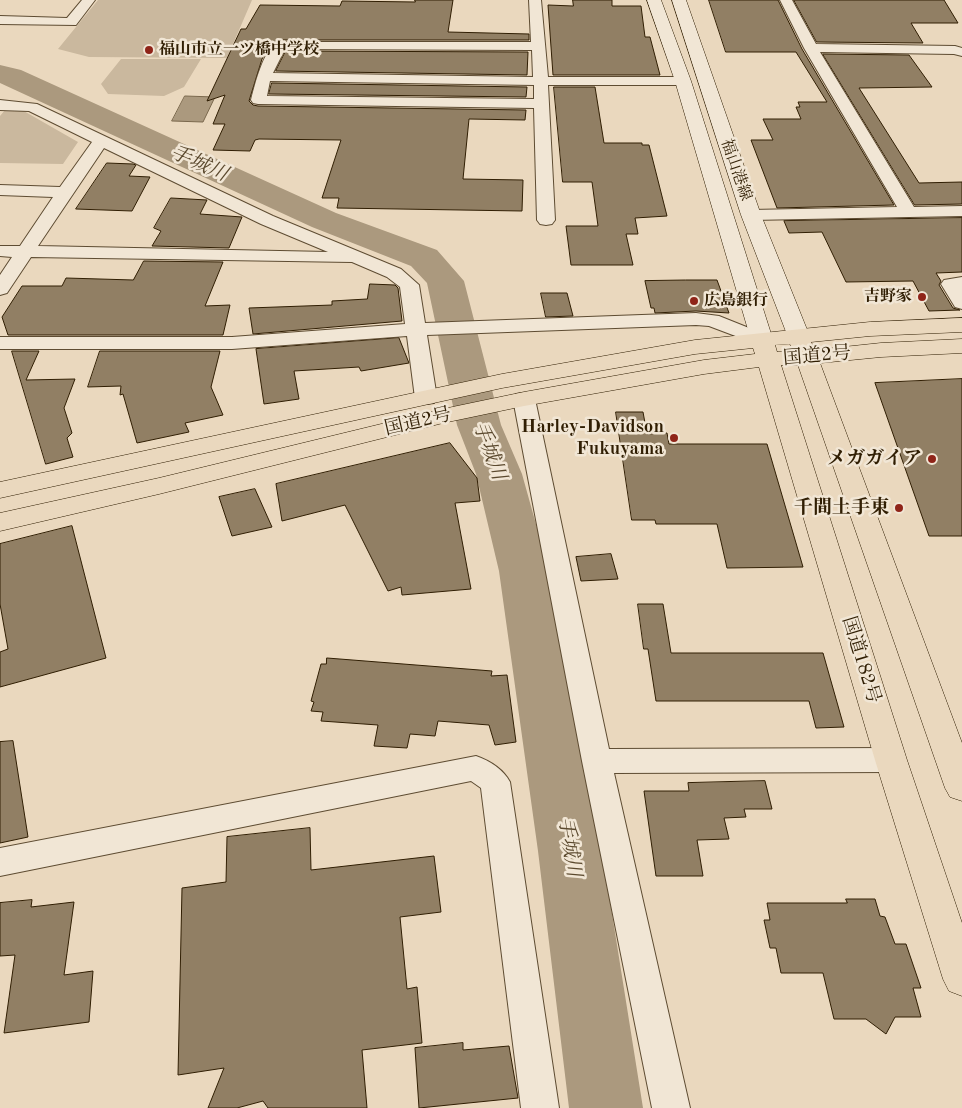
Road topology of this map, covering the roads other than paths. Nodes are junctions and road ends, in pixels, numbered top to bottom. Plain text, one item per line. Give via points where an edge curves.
1 (89, 0) edge
2 (535, 0) edge
3 (654, 0) edge
4 (679, 0) edge
5 (786, 0) edge
6 (0, 20) edge
7 (537, 46) junction
8 (811, 48) junction
9 (962, 52) edge
10 (264, 77) junction
11 (541, 81) junction
12 (683, 81) junction
13 (0, 91) edge
14 (0, 104) edge
15 (542, 104) junction
16 (18, 105) junction
17 (102, 141) junction
18 (0, 190) edge
19 (66, 192) junction
20 (962, 210) edge
21 (908, 212) junction
22 (751, 214) junction
23 (546, 220) dead end
24 (0, 251) edge
25 (25, 252) junction
26 (362, 258) junction
27 (962, 283) edge
28 (0, 289) edge
29 (962, 303) edge
30 (962, 325) edge
31 (421, 329) junction
32 (0, 343) edge
33 (962, 346) edge
34 (803, 348) junction
35 (765, 350) junction
36 (511, 394) junction
37 (436, 403) junction
38 (0, 490) edge
39 (0, 522) edge
40 (891, 760) junction
41 (597, 761) junction
42 (959, 770) edge
43 (0, 862) edge
44 (962, 978) edge
45 (540, 1108) edge
46 (671, 1108) edge

1 - 6 street via 71,22
2 - 7 street
3 - 12 main road, 福山港線
4 - 22 main road, 福山港線
5 - 8 street
7 - 10 street via 282,45 277,48
7 - 11 street
8 - 9 street
8 - 21 street
10 - 11 street
10 - 15 street via 258,100
11 - 12 street
11 - 15 street
12 - 35 main road, 福山港線
13 - 16 street via 15,98
14 - 16 street
15 - 23 street
16 - 17 street via 32,107
17 - 19 street
17 - 26 street via 267,220
18 - 19 street
19 - 25 street
20 - 21 street
21 - 22 street
22 - 34 main road, 福山港線
24 - 25 street
25 - 26 street
25 - 28 street
26 - 31 street via 410,284
27 - 29 street via 951,284
30 - 34 highway, 国道2号 via 870,329
31 - 32 street via 232,343
31 - 35 street via 712,320
31 - 37 street
33 - 34 highway, 国道2号 via 881,350
34 - 35 highway, 国道2号
34 - 42 highway
35 - 36 highway, 国道2号 via 704,367
35 - 40 highway, 国道182号
36 - 37 highway, 国道2号
36 - 41 street
37 - 38 highway, 国道2号
37 - 39 highway, 国道2号 via 159,486
40 - 41 street
40 - 44 highway, 国道182号
41 - 46 street
43 - 45 street via 476,768 495,782

